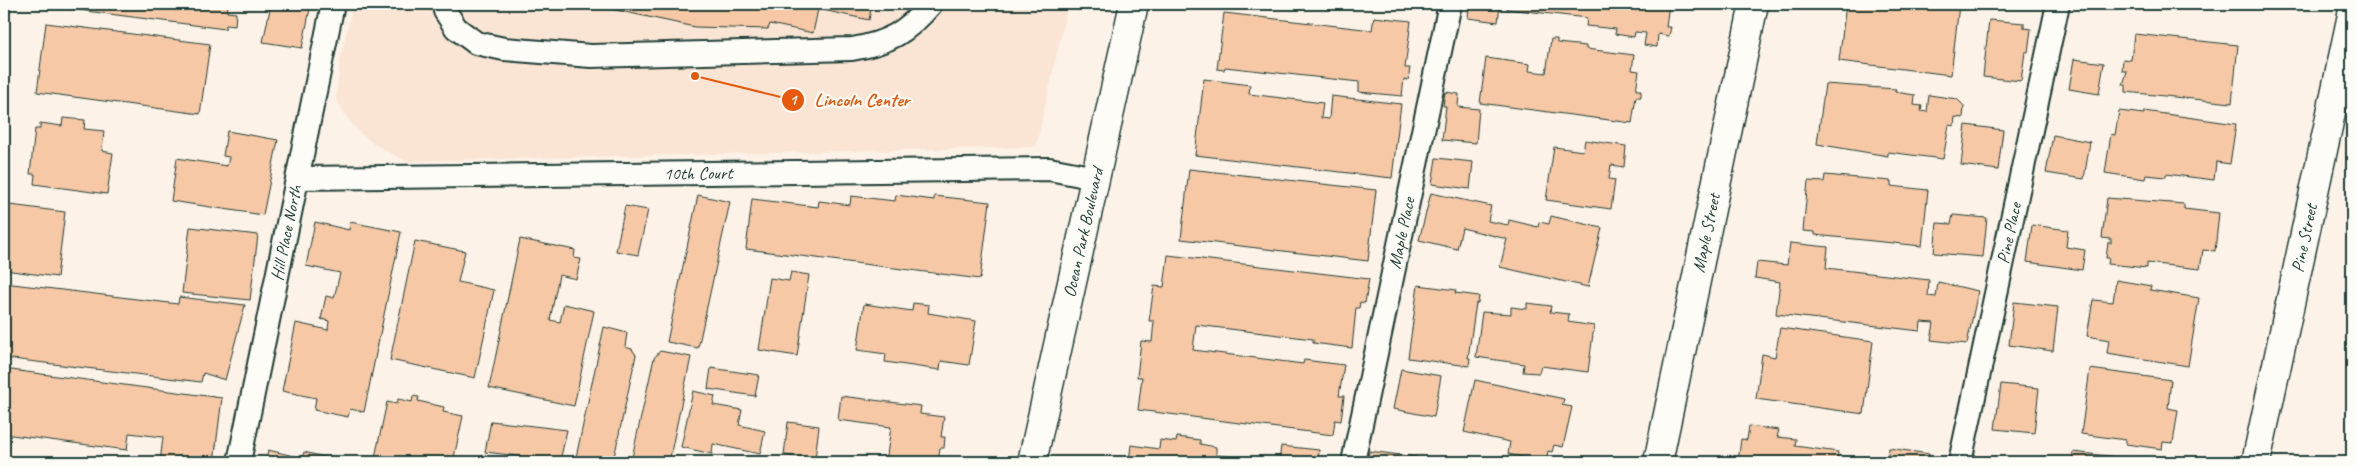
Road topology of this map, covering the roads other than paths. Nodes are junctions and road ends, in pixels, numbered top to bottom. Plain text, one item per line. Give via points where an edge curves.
1 (333, 4) edge
2 (444, 4) edge
3 (931, 4) edge
4 (1134, 4) edge
5 (1450, 4) edge
6 (1754, 4) edge
7 (2058, 4) edge
8 (2352, 14) edge
9 (299, 178) junction
10 (1096, 178) junction
11 (238, 462) edge
12 (1032, 462) edge
13 (1353, 462) edge
14 (1658, 462) edge
15 (1960, 462) edge
16 (2256, 462) edge

1 - 9 lane, Hill Place North
2 - 3 lane via 456,28 476,44 591,56 852,49 877,45 899,34
4 - 10 street, Ocean Park Boulevard
5 - 13 lane, Maple Place
6 - 14 street, Maple Street
7 - 15 lane, Pine Place
8 - 16 street, Pine Street
9 - 10 lane, 10th Court via 1049,169
9 - 11 lane, Hill Place North
10 - 12 street, Ocean Park Boulevard

